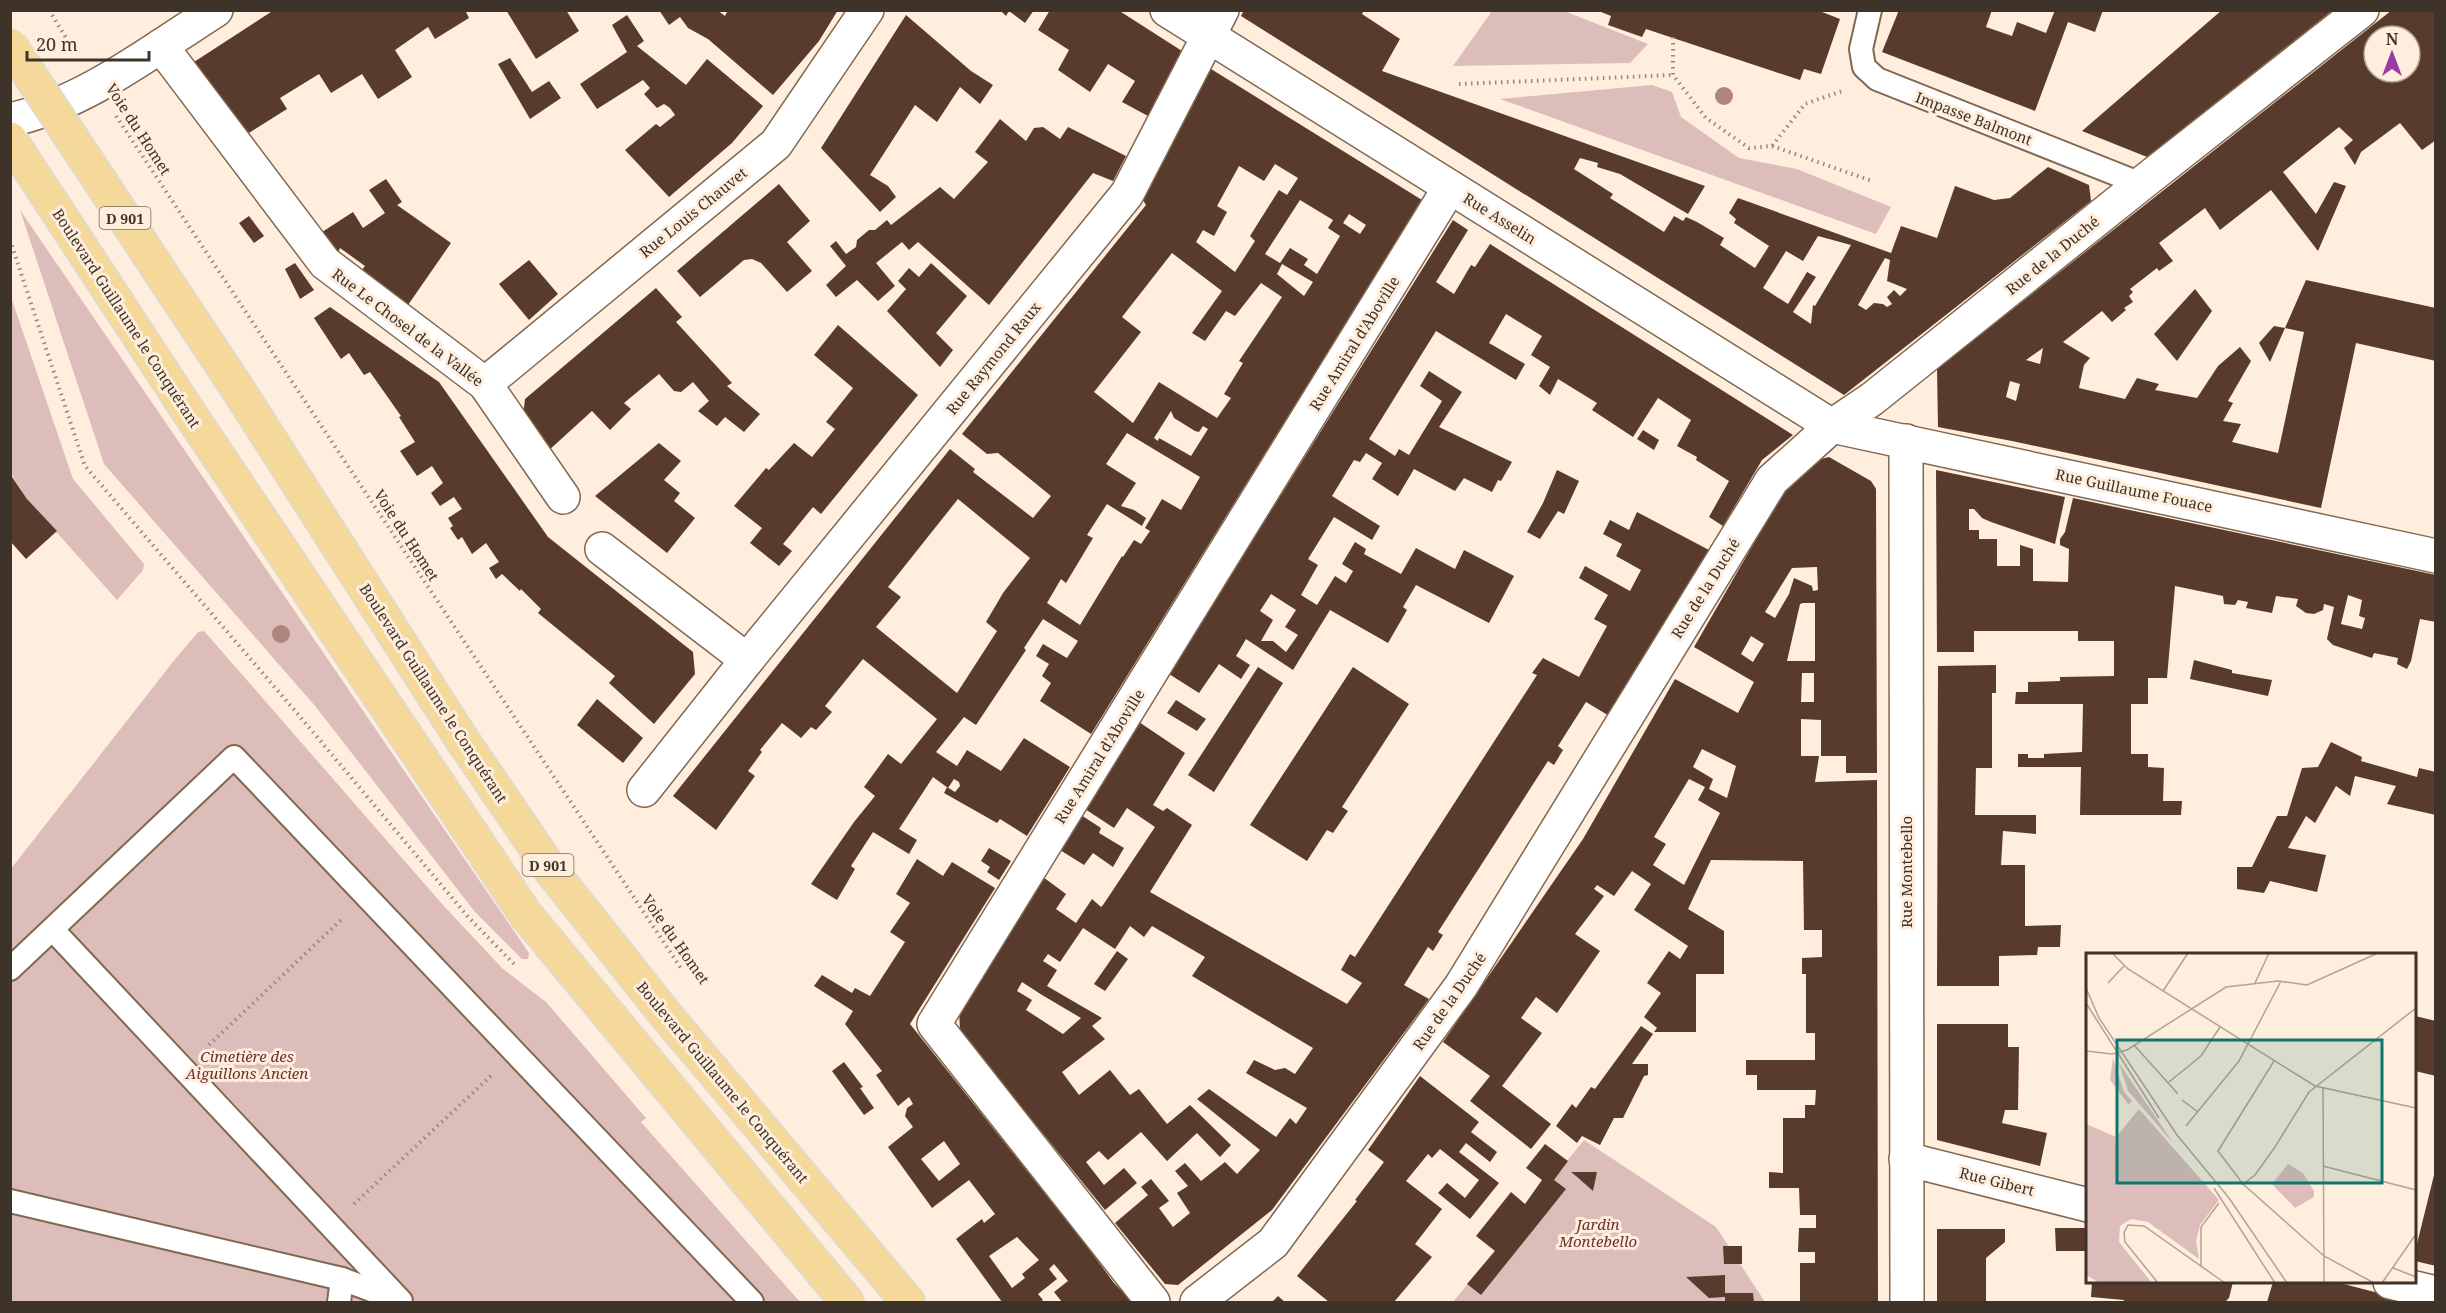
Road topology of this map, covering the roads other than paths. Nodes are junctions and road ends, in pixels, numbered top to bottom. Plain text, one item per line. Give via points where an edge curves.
1 (216, 10) edge
2 (867, 10) edge
3 (1167, 10) edge
4 (1870, 10) edge
5 (2362, 10) edge
6 (1215, 23) edge
7 (10, 45) edge
8 (161, 46) junction
9 (10, 120) edge
10 (10, 139) edge
11 (2141, 184) junction
12 (1450, 187) junction
13 (485, 384) junction
14 (1832, 426) junction
15 (1906, 441) junction
16 (563, 497) dead end
17 (602, 549) dead end
18 (2436, 556) edge
19 (747, 660) junction
20 (644, 790) dead end
21 (53, 930) junction
22 (10, 969) edge
23 (1906, 1159) junction
24 (10, 1201) edge
25 (2086, 1204) edge
26 (342, 1279) junction
27 (2398, 1283) edge
28 (2436, 1293) edge
29 (339, 1302) edge
30 (403, 1302) edge
31 (752, 1302) edge
32 (847, 1302) edge
33 (908, 1302) edge
34 (1153, 1302) edge
35 (1197, 1302) edge
36 (1907, 1302) edge

1 - 8 street
2 - 13 street, Rue Louis Chauvet via 776,144
3 - 6 street, Rue Asselin
4 - 11 lane, Impasse Balmont via 1862,49 1864,67 1877,79
5 - 11 street, Rue de la Duché
6 - 12 street, Rue Asselin
6 - 19 street, Rue Raymond Raux via 1127,194
7 - 33 main road, Boulevard Guillaume le Conquérant / D 901, bridge via 553,873 665,1014
8 - 9 street via 96,86
8 - 13 street, Rue Le Chosel de la Vallée via 325,263
10 - 32 main road, Boulevard Guillaume le Conquérant / D 901 via 526,915
11 - 14 street, Rue de la Duché via 1872,399
12 - 14 street, Rue Asselin
12 - 34 street, Rue Amiral d'Aboville via 934,1024
13 - 16 street, Rue Le Chosel de la Vallée
14 - 15 street, Rue Guillaume Fouace
14 - 35 street, Rue de la Duché via 1772,480 1461,986 1273,1243
15 - 18 street, Rue Guillaume Fouace
15 - 23 street, Rue Montebello
17 - 19 street
19 - 20 street, Rue Raymond Raux
21 - 22 lane
21 - 30 lane
21 - 31 lane via 234,757
23 - 25 street, Rue Gibert
23 - 36 street, Rue Montebello
24 - 26 lane
26 - 29 lane
26 - 30 lane
27 - 28 street

